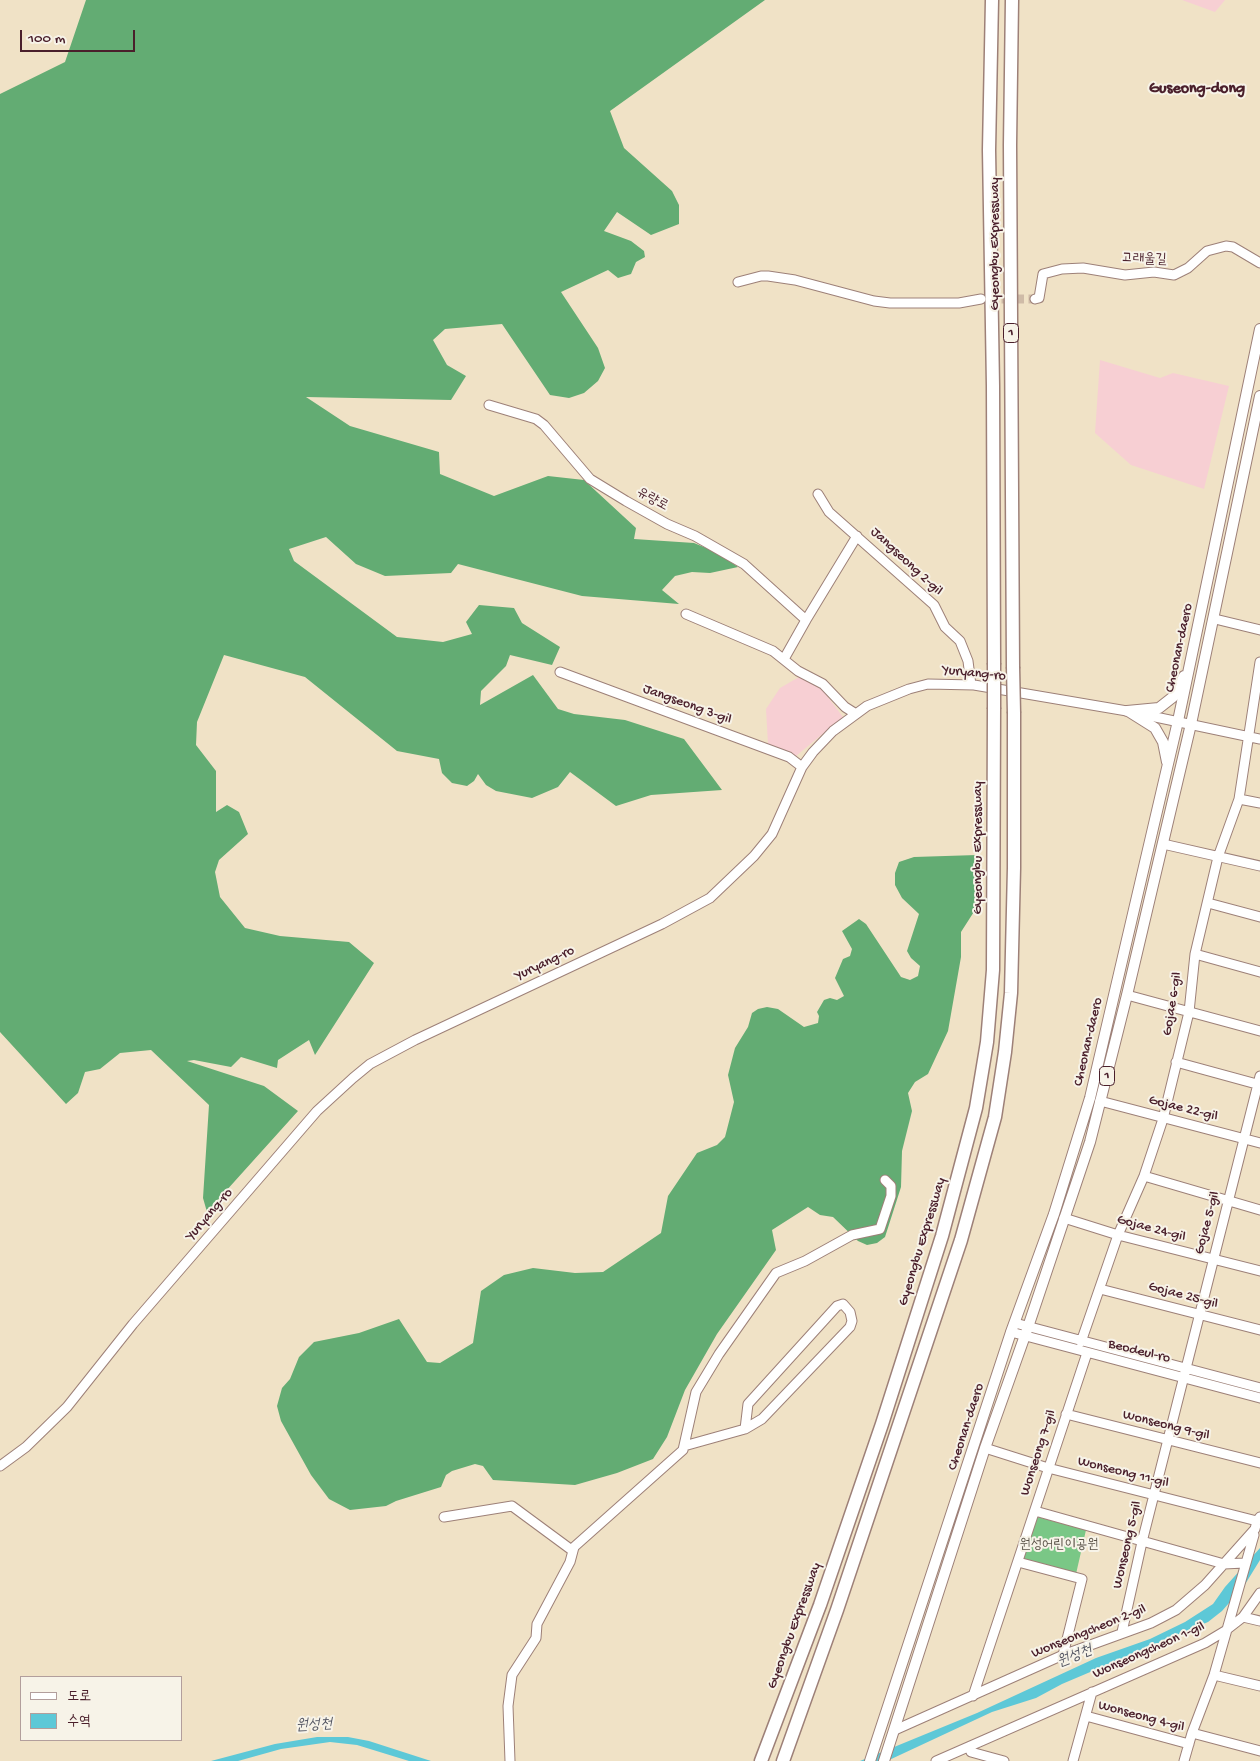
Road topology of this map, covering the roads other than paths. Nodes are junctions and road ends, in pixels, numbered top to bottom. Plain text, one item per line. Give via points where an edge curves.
1 (992, 0) edge
2 (1012, 0) edge
3 (1260, 262) edge
4 (738, 282) dead end
5 (982, 299) tunnel mouth
6 (1035, 299) dead end
7 (1260, 328) edge
8 (1245, 396) junction
9 (1259, 400) edge
10 (489, 405) dead end
11 (818, 494) dead end
12 (857, 536) junction
13 (686, 614) dead end
14 (1214, 619) junction
15 (806, 620) junction
16 (1260, 630) edge
17 (784, 659) junction
18 (1190, 666) junction
19 (1259, 668) edge
20 (560, 672) dead end
21 (971, 685) junction
22 (1127, 711) junction
23 (856, 714) junction
24 (1178, 722) junction
25 (1191, 724) junction
26 (1250, 737) junction
27 (1260, 739) edge
28 (1167, 764) junction
29 (802, 767) junction
30 (1239, 799) junction
31 (1260, 803) edge
32 (1162, 844) junction
33 (1218, 857) junction
34 (1260, 866) edge
35 (1208, 903) junction
36 (1260, 917) edge
37 (1195, 954) junction
38 (1260, 972) edge
39 (1128, 995) junction
40 (1189, 1012) junction
41 (1260, 1031) edge
42 (1176, 1062) junction
43 (1259, 1082) edge
44 (1100, 1102) junction
45 (1163, 1119) junction
46 (1244, 1139) junction
47 (1260, 1143) edge
48 (1144, 1176) junction
49 (885, 1180) dead end
50 (1228, 1201) junction
51 (1260, 1210) edge
52 (1064, 1218) junction
53 (1118, 1236) junction
54 (1213, 1259) junction
55 (1260, 1271) edge
56 (1100, 1289) junction
57 (1199, 1315) junction
58 (1013, 1328) junction
59 (1260, 1330) edge
60 (1026, 1332) junction
61 (1081, 1342) junction
62 (1087, 1353) junction
63 (1185, 1373) junction
64 (1260, 1388) edge
65 (1260, 1398) edge
66 (1066, 1414) junction
67 (745, 1429) junction
68 (1168, 1441) junction
69 (684, 1446) junction
70 (985, 1448) junction
71 (1260, 1463) edge
72 (0, 1466) edge
73 (1048, 1468) junction
74 (1154, 1495) junction
75 (1035, 1512) junction
76 (444, 1518) dead end
77 (1257, 1522) edge
78 (1142, 1542) junction
79 (573, 1551) junction
80 (1018, 1562) junction
81 (1244, 1563) junction
82 (1224, 1564) junction
83 (1260, 1593) edge
84 (1243, 1617) junction
85 (1260, 1621) edge
86 (1122, 1632) junction
87 (1225, 1632) junction
88 (1063, 1655) junction
89 (1214, 1675) junction
90 (1260, 1686) edge
91 (1092, 1692) junction
92 (972, 1696) junction
93 (1086, 1716) junction
94 (1192, 1733) junction
95 (893, 1734) junction
96 (1189, 1744) junction
97 (970, 1747) junction
98 (1260, 1751) edge
99 (948, 1758) edge
100 (510, 1761) edge
101 (762, 1761) edge
102 (783, 1761) edge
103 (870, 1761) edge
104 (884, 1761) edge
105 (936, 1761) edge
106 (1004, 1761) edge
107 (1073, 1761) edge
108 (1184, 1761) edge

1 - 101 highway, Gyeongbu Expressway / 1, bridge via 989,150 994,710 992,970 987,1042 976,1108 942,1236 879,1433
2 - 102 highway, Gyeongbu Expressway / 1, bridge via 1014,868 1005,1052 995,1117 961,1240
3 - 6 street, 고래울길 via 1226,246 1207,251 1188,268 1174,275 1154,272 1125,275 1083,268 1062,269 1043,274 1039,298
4 - 5 street via 768,276 890,303 959,303
7 - 8 main road, Cheonan-daero / 1
8 - 9 main road
8 - 18 main road, Cheonan-daero / 1
9 - 14 main road, Cheonan-daero / 1
10 - 15 street, 유량로 via 544,425 590,479 667,524 735,558
11 - 12 street, Jangseong 2-gil via 829,512
12 - 15 street
12 - 21 street, Jangseong 2-gil via 934,605 945,628 960,641 968,661
13 - 17 street via 752,640
14 - 16 street
14 - 25 main road, Cheonan-daero / 1
15 - 17 street
17 - 23 street via 798,671 824,684
18 - 22 main road via 1173,697 1159,708
18 - 24 main road, Cheonan-daero / 1
19 - 26 street, Gojae 6-gil
20 - 29 street, Jangseong 3-gil via 789,757
21 - 22 street, Yuryang-ro
21 - 23 street, Yuryang-ro via 928,684 866,706
22 - 24 street, Yuryang-ro
22 - 28 main road via 1154,728 1162,742
23 - 29 street, Yuryang-ro via 833,731
24 - 25 street, Yuryang-ro
24 - 28 main road, Cheonan-daero / 1
25 - 26 street, Yuryang-ro
25 - 32 main road, Cheonan-daero / 1
26 - 27 street, Yuryang-ro
26 - 30 street, Gojae 6-gil
28 - 58 main road, Cheonan-daero / 1 via 1090,1098 1054,1214
29 - 72 street, Yuryang-ro via 772,834 710,898 653,929 415,1040 370,1064 353,1078 317,1111 133,1324 67,1407 26,1447
30 - 31 street
30 - 33 street, Gojae 6-gil
32 - 33 street
32 - 39 main road, Cheonan-daero / 1
33 - 34 street
33 - 35 street, Gojae 6-gil
35 - 36 street
35 - 37 street, Gojae 6-gil
37 - 38 street
37 - 40 street, Gojae 6-gil
39 - 40 street
39 - 44 main road, Cheonan-daero / 1
40 - 41 street
40 - 42 street, Gojae 6-gil
42 - 43 street
42 - 45 street, Gojae 6-gil
43 - 46 street, Gojae 5-gil
44 - 45 street, Gojae 22-gil
44 - 52 main road, Cheonan-daero / 1
45 - 46 street, Gojae 22-gil
45 - 48 street, Gojae 6-gil
46 - 47 street, Gojae 22-gil
46 - 50 street, Gojae 5-gil
48 - 50 street
48 - 53 street, Gojae 6-gil
49 - 69 street via 891,1186 891,1196 880,1229 852,1235 776,1273 696,1392
50 - 51 street
50 - 54 street, Gojae 5-gil
52 - 53 street, Gojae 24-gil
52 - 60 main road, Cheonan-daero / 1
53 - 54 street, Gojae 24-gil
53 - 56 street, Gojae 6-gil
54 - 55 street, Gojae 24-gil
54 - 57 street, Gojae 5-gil
56 - 57 street, Gojae 25-gil
56 - 61 street, Gojae 6-gil
57 - 59 street, Gojae 25-gil
57 - 63 street, Gojae 5-gil
58 - 60 street, Beodeul-ro
58 - 103 main road, Cheonan-daero / 1
60 - 61 street, Beodeul-ro
60 - 62 street, Beodeul-ro
60 - 70 main road, Cheonan-daero / 1
61 - 63 street, Beodeul-ro
62 - 63 street, Beodeul-ro
62 - 66 street, Wonseong 7-gil
63 - 64 street, Beodeul-ro
63 - 65 street, Beodeul-ro
63 - 68 street, Wonseong 5-gil
66 - 68 street, Wonseong 9-gil
66 - 73 street, Wonseong 7-gil
67 - 67 street via 762,1419 850,1327 850,1312 843,1304 837,1306 748,1404
67 - 69 street
68 - 71 street, Wonseong 9-gil
68 - 74 street, Wonseong 5-gil
69 - 79 street
70 - 73 street, Wonseong 11-gil
70 - 95 main road, Cheonan-daero / 1
73 - 74 street, Wonseong 11-gil
73 - 75 street, Wonseong 7-gil
74 - 77 street, Wonseong 11-gil
74 - 78 street, Wonseong 5-gil
75 - 78 street
75 - 80 street, Wonseong 7-gil
76 - 79 street via 512,1506
77 - 81 street, Wonseong 4-gil
77 - 82 street, Wonseongcheon 2-gil
78 - 82 street
78 - 86 street, Wonseong 5-gil
79 - 100 street via 537,1624 536,1638 512,1675 508,1706
80 - 88 street via 1082,1579
80 - 92 street, Wonseong 7-gil
81 - 82 street
81 - 87 street, Wonseong 4-gil
82 - 86 street, Wonseongcheon 2-gil via 1176,1610 1151,1623
83 - 84 street, Wonseongcheon 1-gil
84 - 85 street
84 - 87 street, Wonseongcheon 1-gil
86 - 88 street, Wonseongcheon 2-gil
87 - 89 street, Wonseong 4-gil
87 - 91 street, Wonseongcheon 1-gil
88 - 92 street, Wonseongcheon 2-gil
89 - 90 street
89 - 94 street, Wonseong 4-gil
91 - 93 street, Wonseongcheon 1-gil
91 - 97 street, Wonseongcheon 1-gil
92 - 95 street, Wonseongcheon 2-gil
93 - 96 street, Wonseong 4-gil
93 - 107 street, Wonseongcheon 1-gil
94 - 96 street, Wonseong 4-gil
94 - 98 street
95 - 104 main road, 1
96 - 108 street, Wonseong 4-gil
97 - 99 street, Wonseongcheon 1-gil
97 - 106 street via 971,1752
99 - 105 street, Wonseongcheon 1-gil

